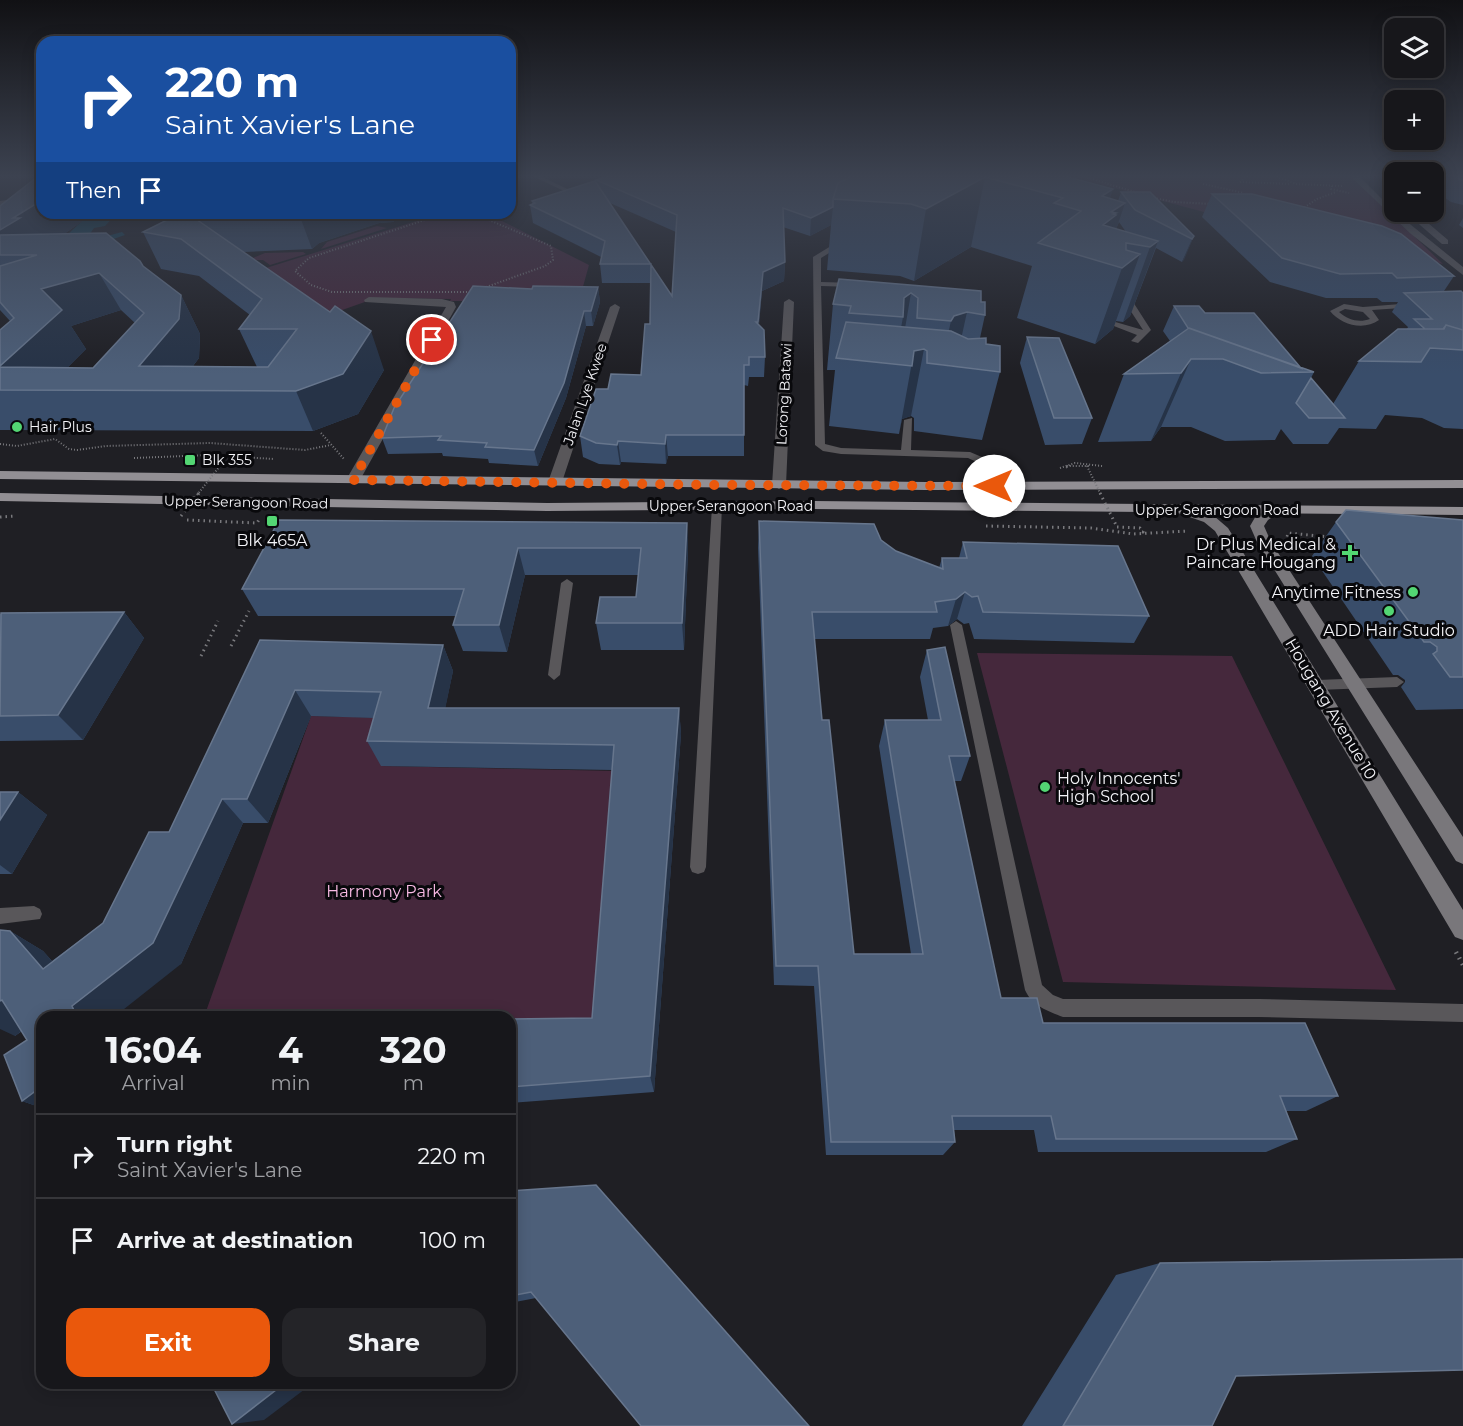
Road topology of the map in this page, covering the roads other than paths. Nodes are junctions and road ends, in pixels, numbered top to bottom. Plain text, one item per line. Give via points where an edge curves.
1 (843, 241) edge
2 (1426, 241) edge
3 (1443, 241) edge
4 (1463, 258) edge
5 (1463, 272) edge
6 (817, 284) junction
7 (865, 286) edge
8 (1112, 290) edge
9 (369, 300) dead end
10 (789, 302) dead end
11 (1422, 305) edge
12 (615, 306) dead end
13 (1122, 306) edge
14 (1132, 306) junction
15 (1363, 309) dead end
16 (1105, 321) edge
17 (1143, 334) junction
18 (1135, 341) dead end
19 (819, 381) junction
20 (830, 382) dead end
21 (909, 420) edge
22 (906, 453) junction
23 (0, 476) edge
24 (353, 480) junction
25 (555, 482) junction
26 (1463, 484) edge
27 (779, 485) junction
28 (994, 486) junction
29 (0, 497) edge
30 (717, 506) junction
31 (1180, 509) junction
32 (1275, 510) junction
33 (1463, 511) edge
34 (567, 583) dead end
35 (956, 625) edge
36 (554, 675) dead end
37 (1397, 681) dead end
38 (1317, 685) junction
39 (1363, 688) junction
40 (1463, 855) edge
41 (698, 867) dead end
42 (34, 914) dead end
43 (0, 915) edge
44 (1463, 930) edge
45 (1463, 1013) edge

1 - 6 lane via 817,257
2 - 5 street
3 - 4 street
6 - 7 lane
6 - 19 lane
8 - 14 lane via 1120,289
9 - 24 street via 442,302 451,307
10 - 27 street, Lorong Batawi
11 - 15 lane
12 - 25 street, Jalan Lye Kwee
13 - 14 lane
14 - 17 lane via 1147,330
16 - 17 lane
17 - 18 lane
19 - 20 lane
19 - 22 lane via 819,442 823,447
21 - 22 lane
22 - 28 lane via 977,456 985,462
23 - 24 main road, Upper Serangoon Road
24 - 25 main road, Upper Serangoon Road
25 - 27 main road, Upper Serangoon Road
26 - 28 main road, Upper Serangoon Road
27 - 28 main road, Upper Serangoon Road
29 - 30 main road, Upper Serangoon Road via 377,505
30 - 31 main road, Upper Serangoon Road
30 - 41 lane
31 - 32 main road, Upper Serangoon Road
31 - 38 main road, Hougang Avenue 10 via 1209,519 1221,528
32 - 33 main road, Upper Serangoon Road
32 - 39 main road, Hougang Avenue 10 via 1262,517 1257,526 1263,542
34 - 36 lane
35 - 45 lane via 1034,990 1047,1002 1063,1008
37 - 39 lane
38 - 39 lane
38 - 44 main road, Hougang Avenue 10
39 - 40 main road, Hougang Avenue 10
42 - 43 lane

